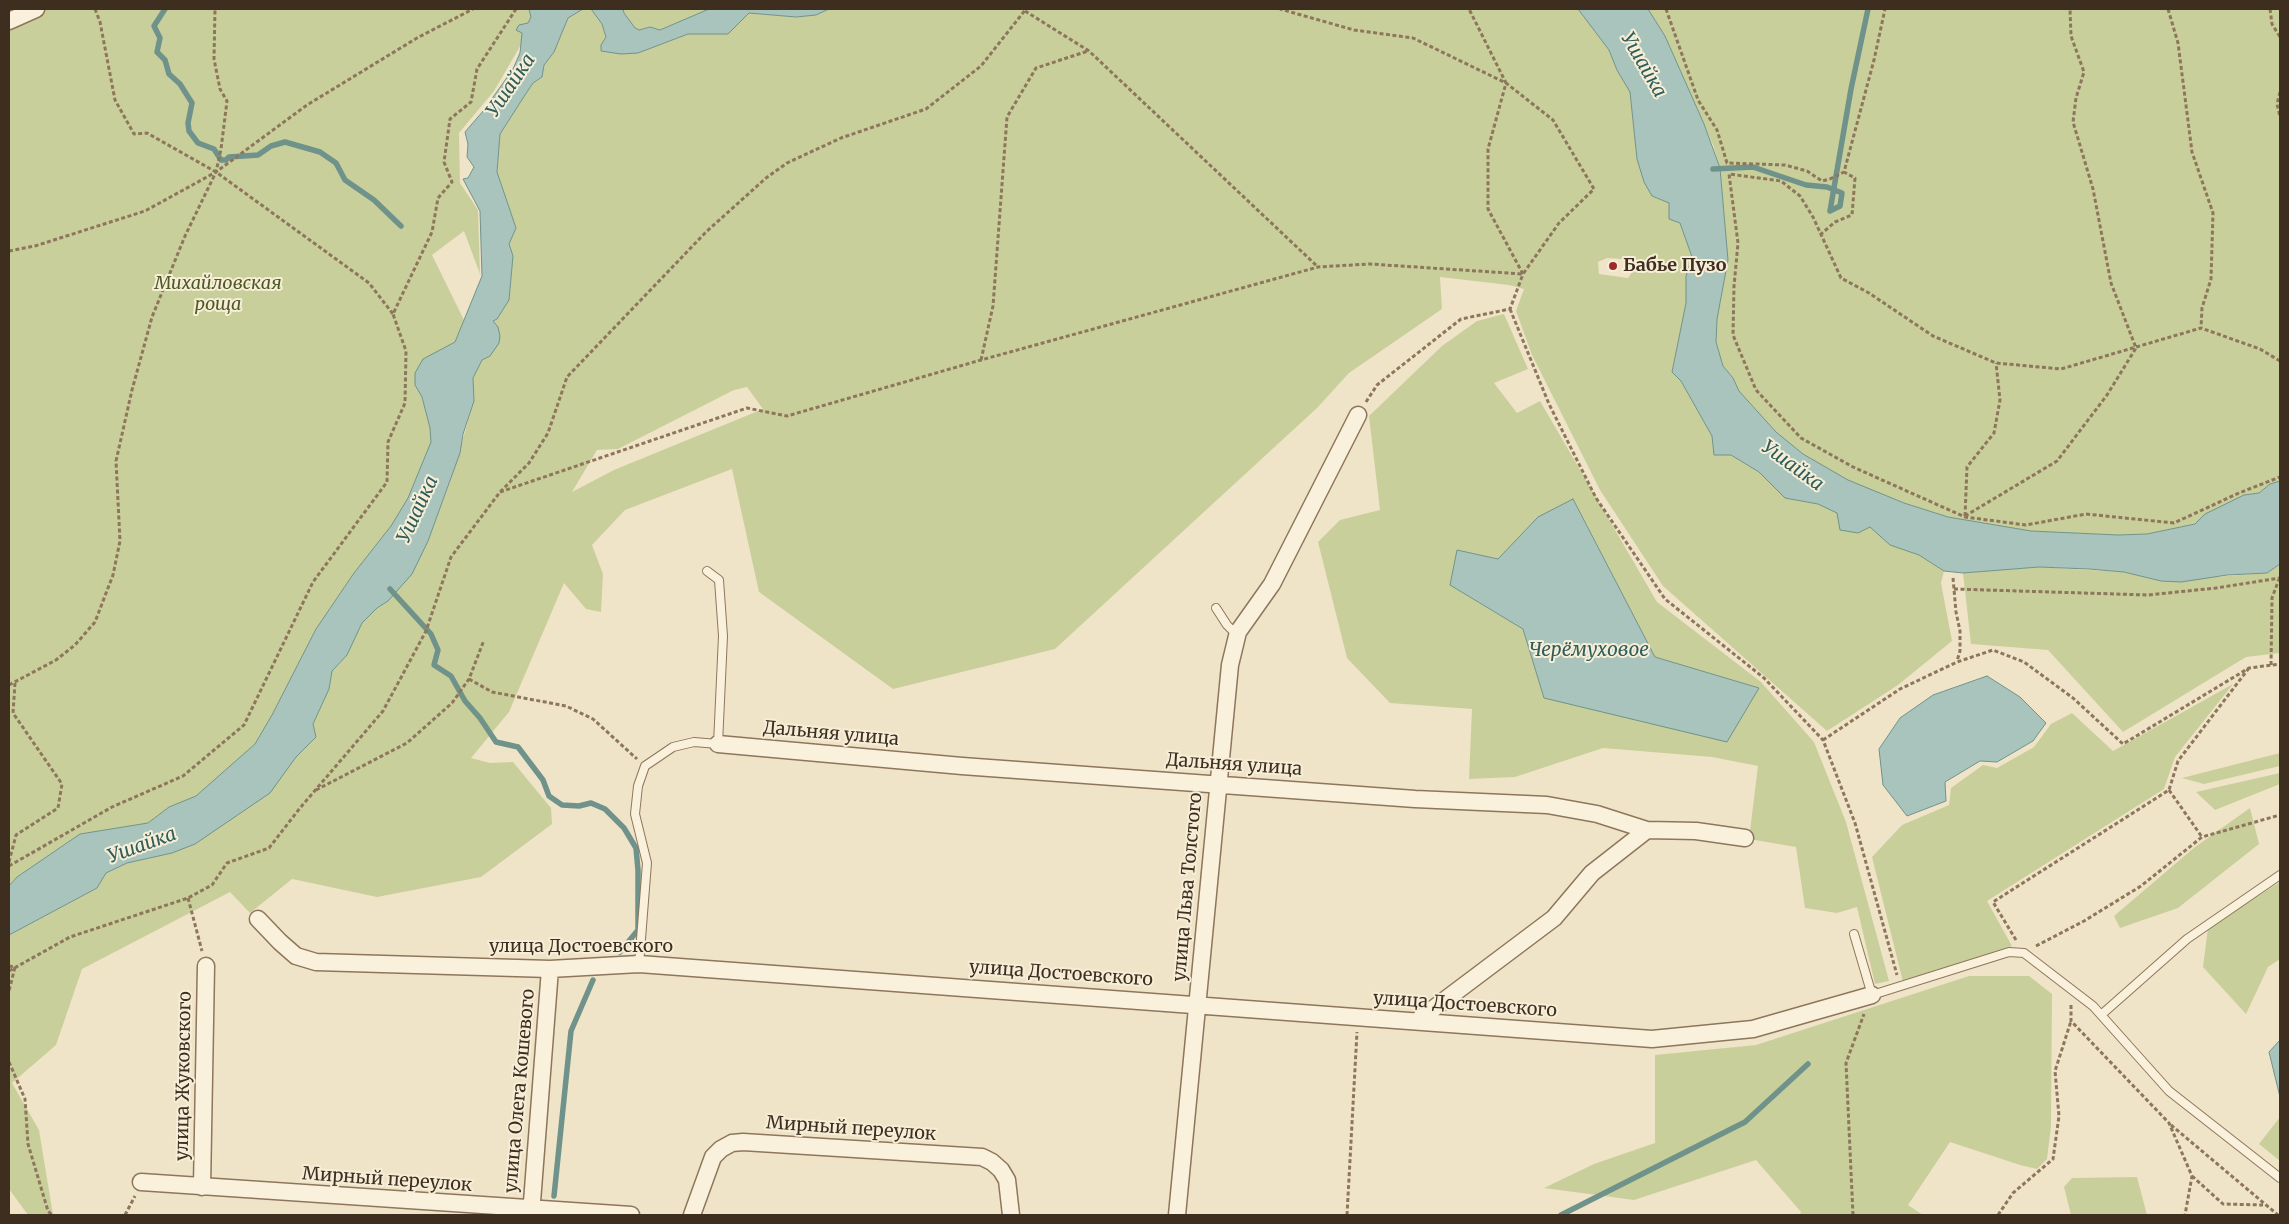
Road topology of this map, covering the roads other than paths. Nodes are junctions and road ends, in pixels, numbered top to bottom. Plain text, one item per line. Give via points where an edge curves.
1 (36, 9) edge
2 (9, 21) edge
3 (1358, 415) road end
4 (707, 571) dead end
5 (1216, 608) dead end
6 (1238, 632) junction
7 (718, 744) junction
8 (1217, 783) junction
9 (1647, 830) junction
10 (1745, 838) dead end
11 (2280, 874) edge
12 (258, 919) dead end
13 (1854, 934) dead end
14 (639, 964) junction
15 (206, 966) road end
16 (550, 970) junction
17 (1872, 995) junction
18 (1198, 1004) junction
19 (2101, 1015) junction
20 (1417, 1021) junction
21 (2280, 1178) edge
22 (141, 1182) road end
23 (202, 1187) junction
24 (531, 1212) edge
25 (631, 1215) edge
26 (692, 1215) edge
27 (1011, 1215) edge
28 (1177, 1215) edge

1 - 2 street
3 - 6 street, улица Льва Толстого via 1272,584
4 - 7 lane via 719,580 723,636
5 - 6 lane via 1227,625
6 - 8 street, улица Льва Толстого via 1230,665
7 - 8 street, Дальняя улица via 952,765
7 - 14 lane via 694,742 672,747 645,766 638,786 635,814 647,863
8 - 9 street, Дальняя улица via 1415,799 1547,805 1597,814
8 - 18 street, улица Льва Толстого
9 - 10 street, Дальняя улица via 1696,831
9 - 20 street via 1592,873 1554,918
11 - 19 lane via 2187,939
12 - 16 street, улица Достоевского via 296,956 316,962
13 - 17 lane
14 - 16 street, улица Достоевского
14 - 18 street, улица Достоевского
15 - 23 street, улица Жуковского
16 - 24 street, улица Олега Кошевого
17 - 19 lane via 2009,952 2024,953
17 - 20 street, улица Достоевского via 1753,1029 1652,1039
18 - 20 street, улица Достоевского
18 - 28 street, улица Льва Толстого
19 - 21 lane via 2169,1091
22 - 23 street, Мирный переулок
23 - 24 street, Мирный переулок
24 - 25 street, Мирный переулок
26 - 27 street, Мирный переулок via 713,1157 726,1146 743,1142 982,1157 1001,1170 1007,1180

